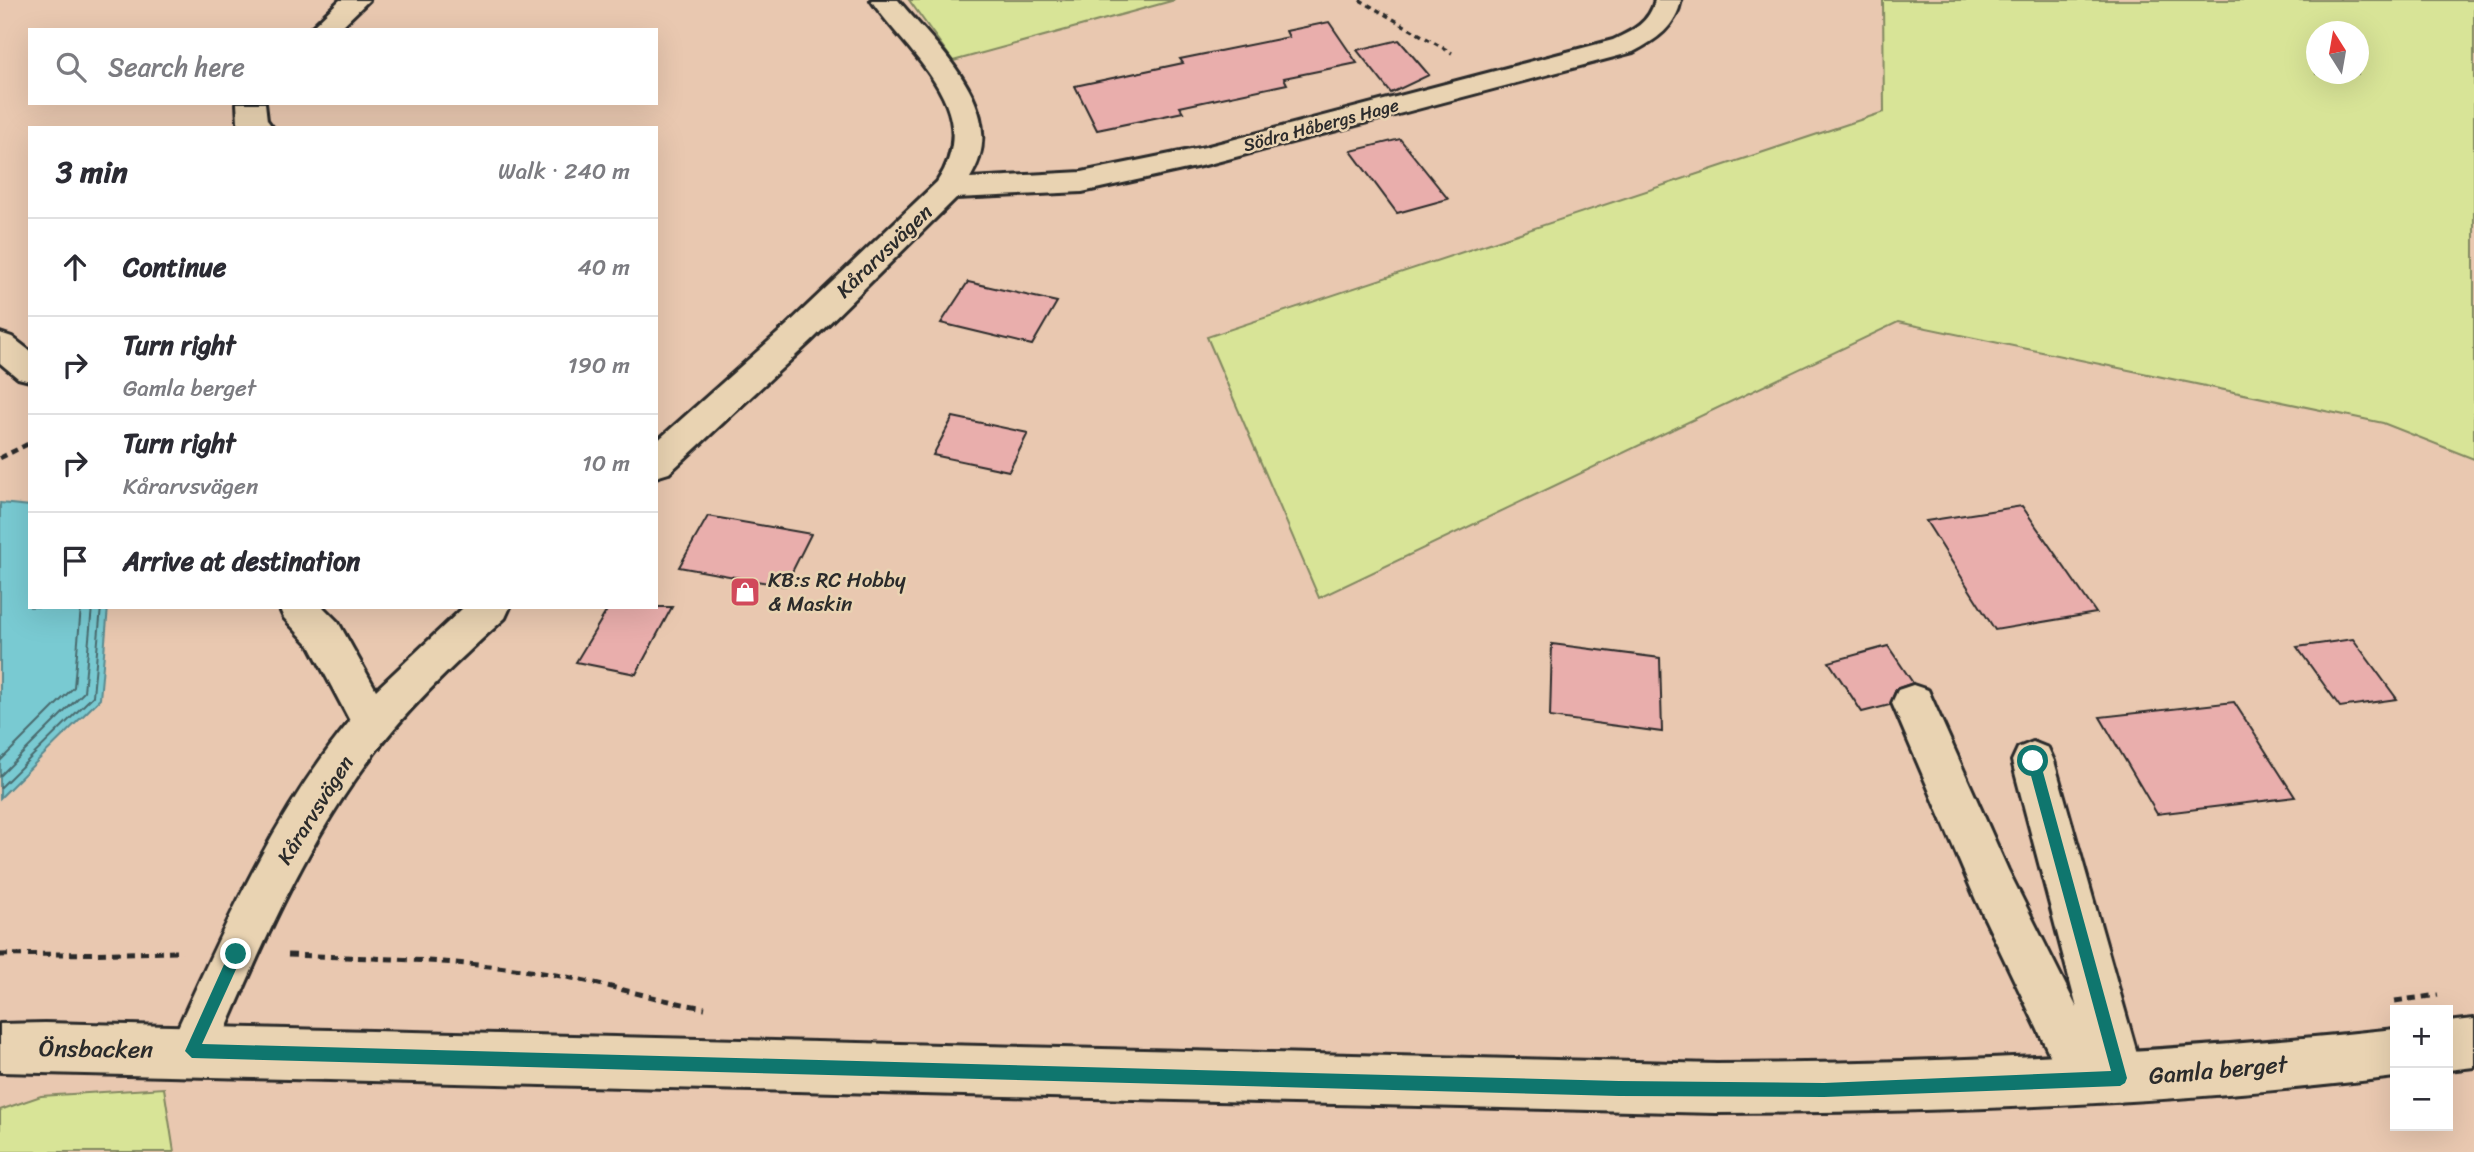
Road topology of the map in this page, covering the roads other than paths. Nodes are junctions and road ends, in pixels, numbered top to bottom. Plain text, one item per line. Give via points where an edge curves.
1 (356, 0) edge
2 (884, 0) edge
3 (1668, 0) edge
4 (324, 28) edge
5 (251, 105) edge
6 (257, 126) edge
7 (948, 189) junction
8 (658, 461) edge
9 (300, 609) edge
10 (489, 609) edge
11 (1913, 703) dead end
12 (373, 723) junction
13 (2033, 761) dead end
14 (2474, 1043) edge
15 (2453, 1045) edge
16 (0, 1048) edge
17 (192, 1051) junction
18 (2390, 1054) edge
19 (2103, 1078) junction

1 - 4 street
2 - 7 street, Kårarvsvägen via 949,79 965,110 969,138 963,164
3 - 7 street, Södra Håbergs Hage via 1656,26 1623,46 1205,156 1082,182
5 - 6 street
7 - 8 street, Kårarvsvägen
9 - 12 street via 324,634
10 - 12 street, Kårarvsvägen
11 - 19 street via 1992,885
12 - 17 street, Kårarvsvägen via 335,773 278,867
13 - 19 street
14 - 15 street
16 - 17 street, Önsbacken
17 - 19 street, Gamla berget via 1619,1088 1824,1090
18 - 19 street, Gamla berget

